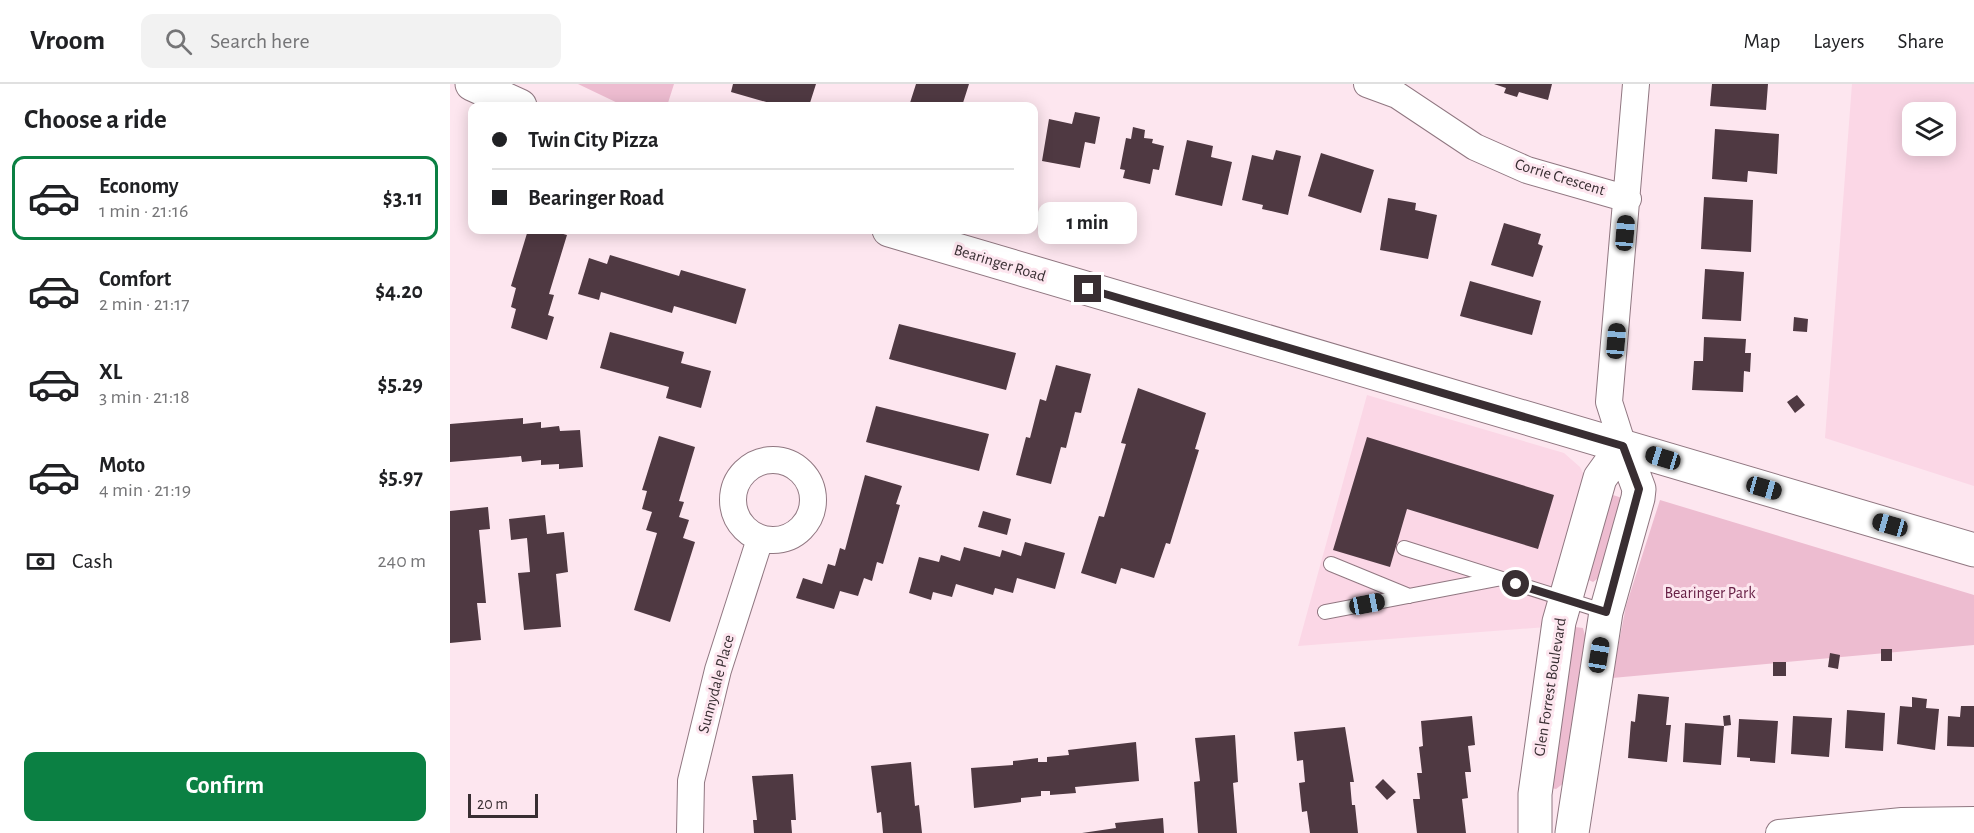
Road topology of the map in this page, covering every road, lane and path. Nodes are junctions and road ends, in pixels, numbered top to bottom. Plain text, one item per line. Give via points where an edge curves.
1 (472, 84) edge
2 (1367, 84) edge
3 (1636, 84) edge
4 (511, 102) edge
5 (1628, 199) junction
6 (903, 234) edge
7 (1623, 446) junction
8 (760, 539) dead end
9 (1404, 548) dead end
10 (1974, 550) edge
11 (1331, 564) dead end
12 (1499, 578) junction
13 (1409, 596) junction
14 (1565, 600) junction
15 (1325, 612) dead end
16 (1606, 612) junction
17 (1974, 820) edge
18 (690, 833) edge
19 (1535, 833) edge
20 (1572, 833) edge
21 (1779, 833) edge

1 - 4 street
2 - 5 street, Corrie Crescent via 1397,95 1475,147 1527,170
3 - 5 street, Corrie Crescent
5 - 7 street, Corrie Crescent via 1609,402
6 - 7 street, Bearinger Road
7 - 10 street, Bearinger Road
7 - 14 street, Glen Forrest Boulevard via 1600,478
7 - 16 street via 1639,489
8 - 18 street, Sunnydale Place via 718,670 692,781
9 - 12 lane
11 - 13 lane
12 - 13 lane
12 - 14 lane
13 - 15 lane
14 - 16 lane
14 - 19 street, Glen Forrest Boulevard via 1558,622 1535,794
16 - 20 street
17 - 21 street via 1902,821

